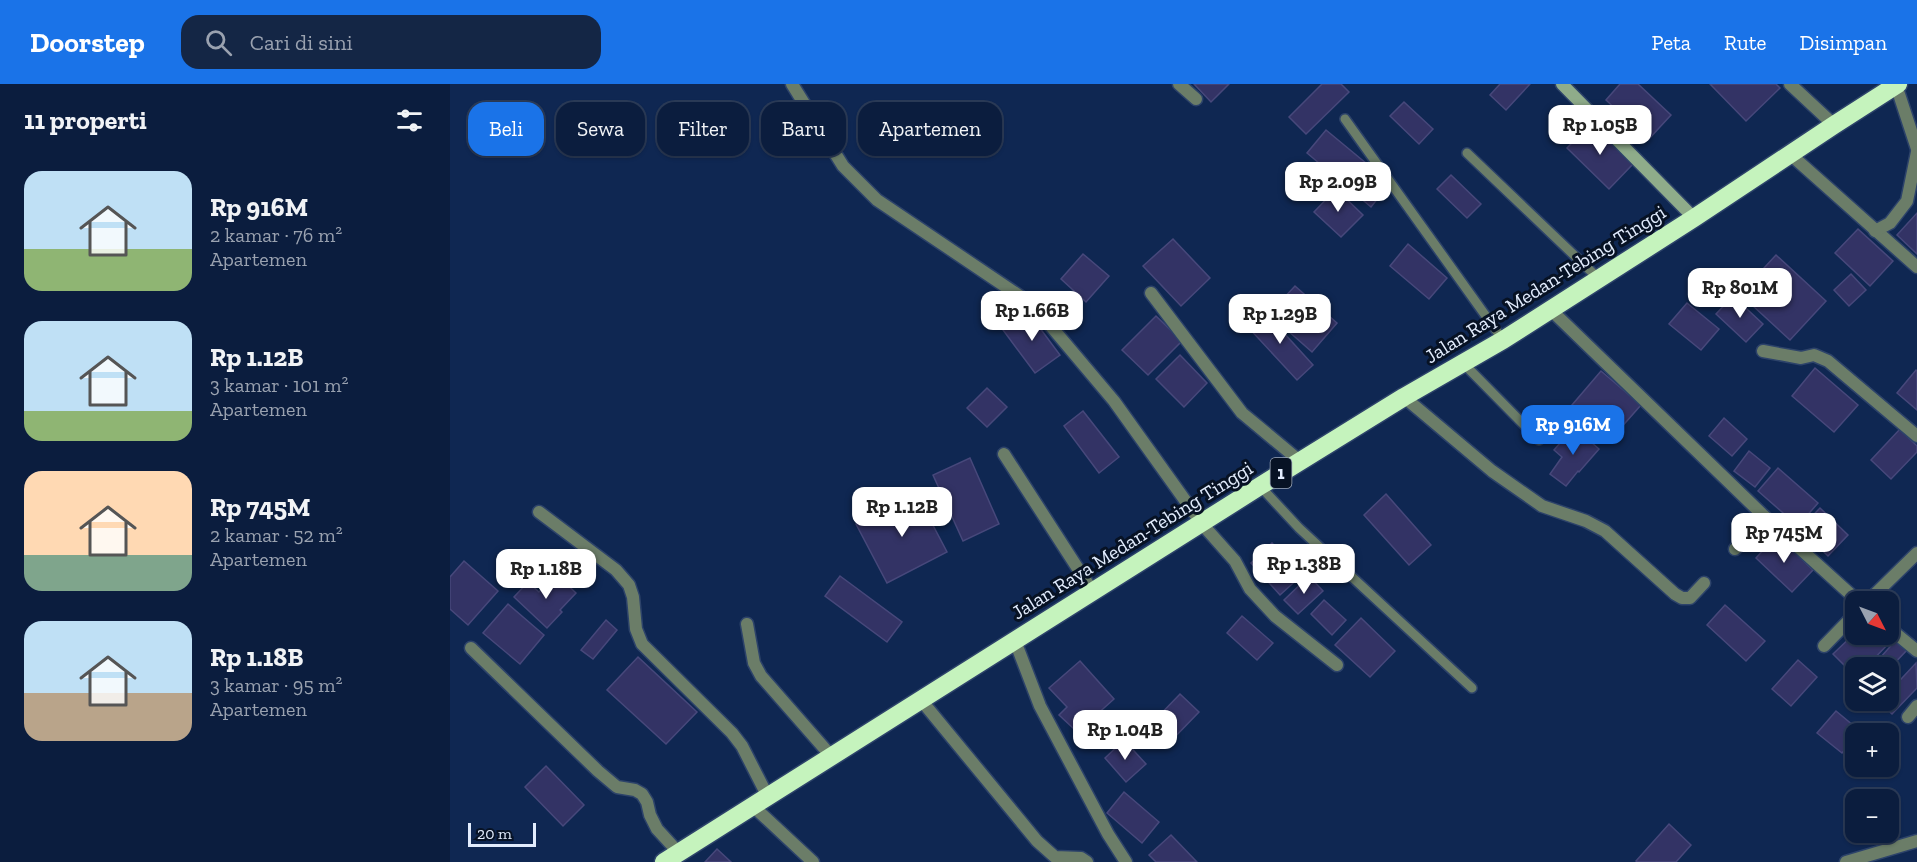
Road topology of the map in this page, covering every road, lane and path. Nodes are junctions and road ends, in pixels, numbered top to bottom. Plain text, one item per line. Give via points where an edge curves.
1 (792, 84) edge
2 (1179, 84) edge
3 (1562, 84) edge
4 (1790, 84) edge
5 (1897, 84) edge
6 (1196, 99) dead end
7 (1345, 119) dead end
8 (1834, 124) junction
9 (1917, 151) edge
10 (1467, 153) dead end
11 (1790, 154) junction
12 (1694, 218) junction
13 (1875, 231) junction
14 (1917, 267) edge
15 (1598, 278) junction
16 (1151, 293) dead end
17 (1550, 309) junction
18 (1503, 340) junction
19 (1763, 351) dead end
20 (1464, 364) junction
21 (1404, 397) junction
22 (1917, 436) edge
23 (1539, 440) dead end
24 (1004, 454) dead end
25 (1301, 462) junction
26 (1260, 486) junction
27 (539, 512) dead end
28 (1765, 518) junction
29 (1202, 524) junction
30 (1735, 549) dead end
31 (1917, 553) edge
32 (1704, 583) dead end
33 (1847, 591) edge
34 (1878, 591) edge
35 (1093, 592) junction
36 (747, 624) dead end
37 (1845, 624) edge
38 (1899, 636) edge
39 (1015, 641) junction
40 (1824, 646) dead end
41 (471, 648) dead end
42 (1917, 651) edge
43 (1337, 665) dead end
44 (1472, 688) dead end
45 (921, 700) junction
46 (1917, 706) edge
47 (1908, 717) dead end
48 (832, 757) junction
49 (760, 802) junction
50 (1917, 841) edge
51 (670, 859) edge
52 (813, 862) edge
53 (1087, 862) edge
54 (1126, 862) edge
55 (1846, 862) edge

1 - 29 street via 843,166 877,200 1033,305 1114,401
2 - 6 street
3 - 12 street
4 - 8 street
5 - 8 highway, Jalan Raya Medan-Tebing Tinggi / 1
5 - 9 street
7 - 18 lane
8 - 11 highway, Jalan Raya Medan-Tebing Tinggi / 1
9 - 13 street via 1907,201 1890,223
10 - 15 lane
11 - 12 highway, Jalan Raya Medan-Tebing Tinggi / 1
11 - 13 street
12 - 15 highway, Jalan Raya Medan-Tebing Tinggi / 1
13 - 14 street
15 - 17 highway, Jalan Raya Medan-Tebing Tinggi / 1
16 - 25 street via 1242,413
17 - 18 highway, Jalan Raya Medan-Tebing Tinggi / 1
17 - 28 street
18 - 20 highway, Jalan Raya Medan-Tebing Tinggi / 1
19 - 22 street via 1801,358 1814,355 1828,361
20 - 21 highway, Jalan Raya Medan-Tebing Tinggi / 1
20 - 23 lane
21 - 25 highway, Jalan Raya Medan-Tebing Tinggi / 1
21 - 32 street via 1492,471 1542,506 1605,531 1682,598 1689,598
24 - 35 street
25 - 26 highway, Jalan Raya Medan-Tebing Tinggi / 1
26 - 29 highway, Jalan Raya Medan-Tebing Tinggi / 1
26 - 44 lane via 1299,528
27 - 49 street via 616,570 628,585 642,644 742,746
28 - 30 street
28 - 33 street
29 - 35 highway, Jalan Raya Medan-Tebing Tinggi / 1
29 - 43 street via 1275,616
31 - 34 street
35 - 39 highway, Jalan Raya Medan-Tebing Tinggi / 1
36 - 48 street via 754,663 761,676
37 - 40 street
38 - 42 street
39 - 45 highway, Jalan Raya Medan-Tebing Tinggi / 1
39 - 54 street via 1044,715
41 - 51 street via 617,787 642,794
45 - 48 highway, Jalan Raya Medan-Tebing Tinggi / 1
45 - 53 street via 1037,841 1055,857 1081,858
46 - 47 street
48 - 49 highway, Jalan Raya Medan-Tebing Tinggi / 1
49 - 51 highway, Jalan Raya Medan-Tebing Tinggi / 1
49 - 52 street
50 - 55 street

